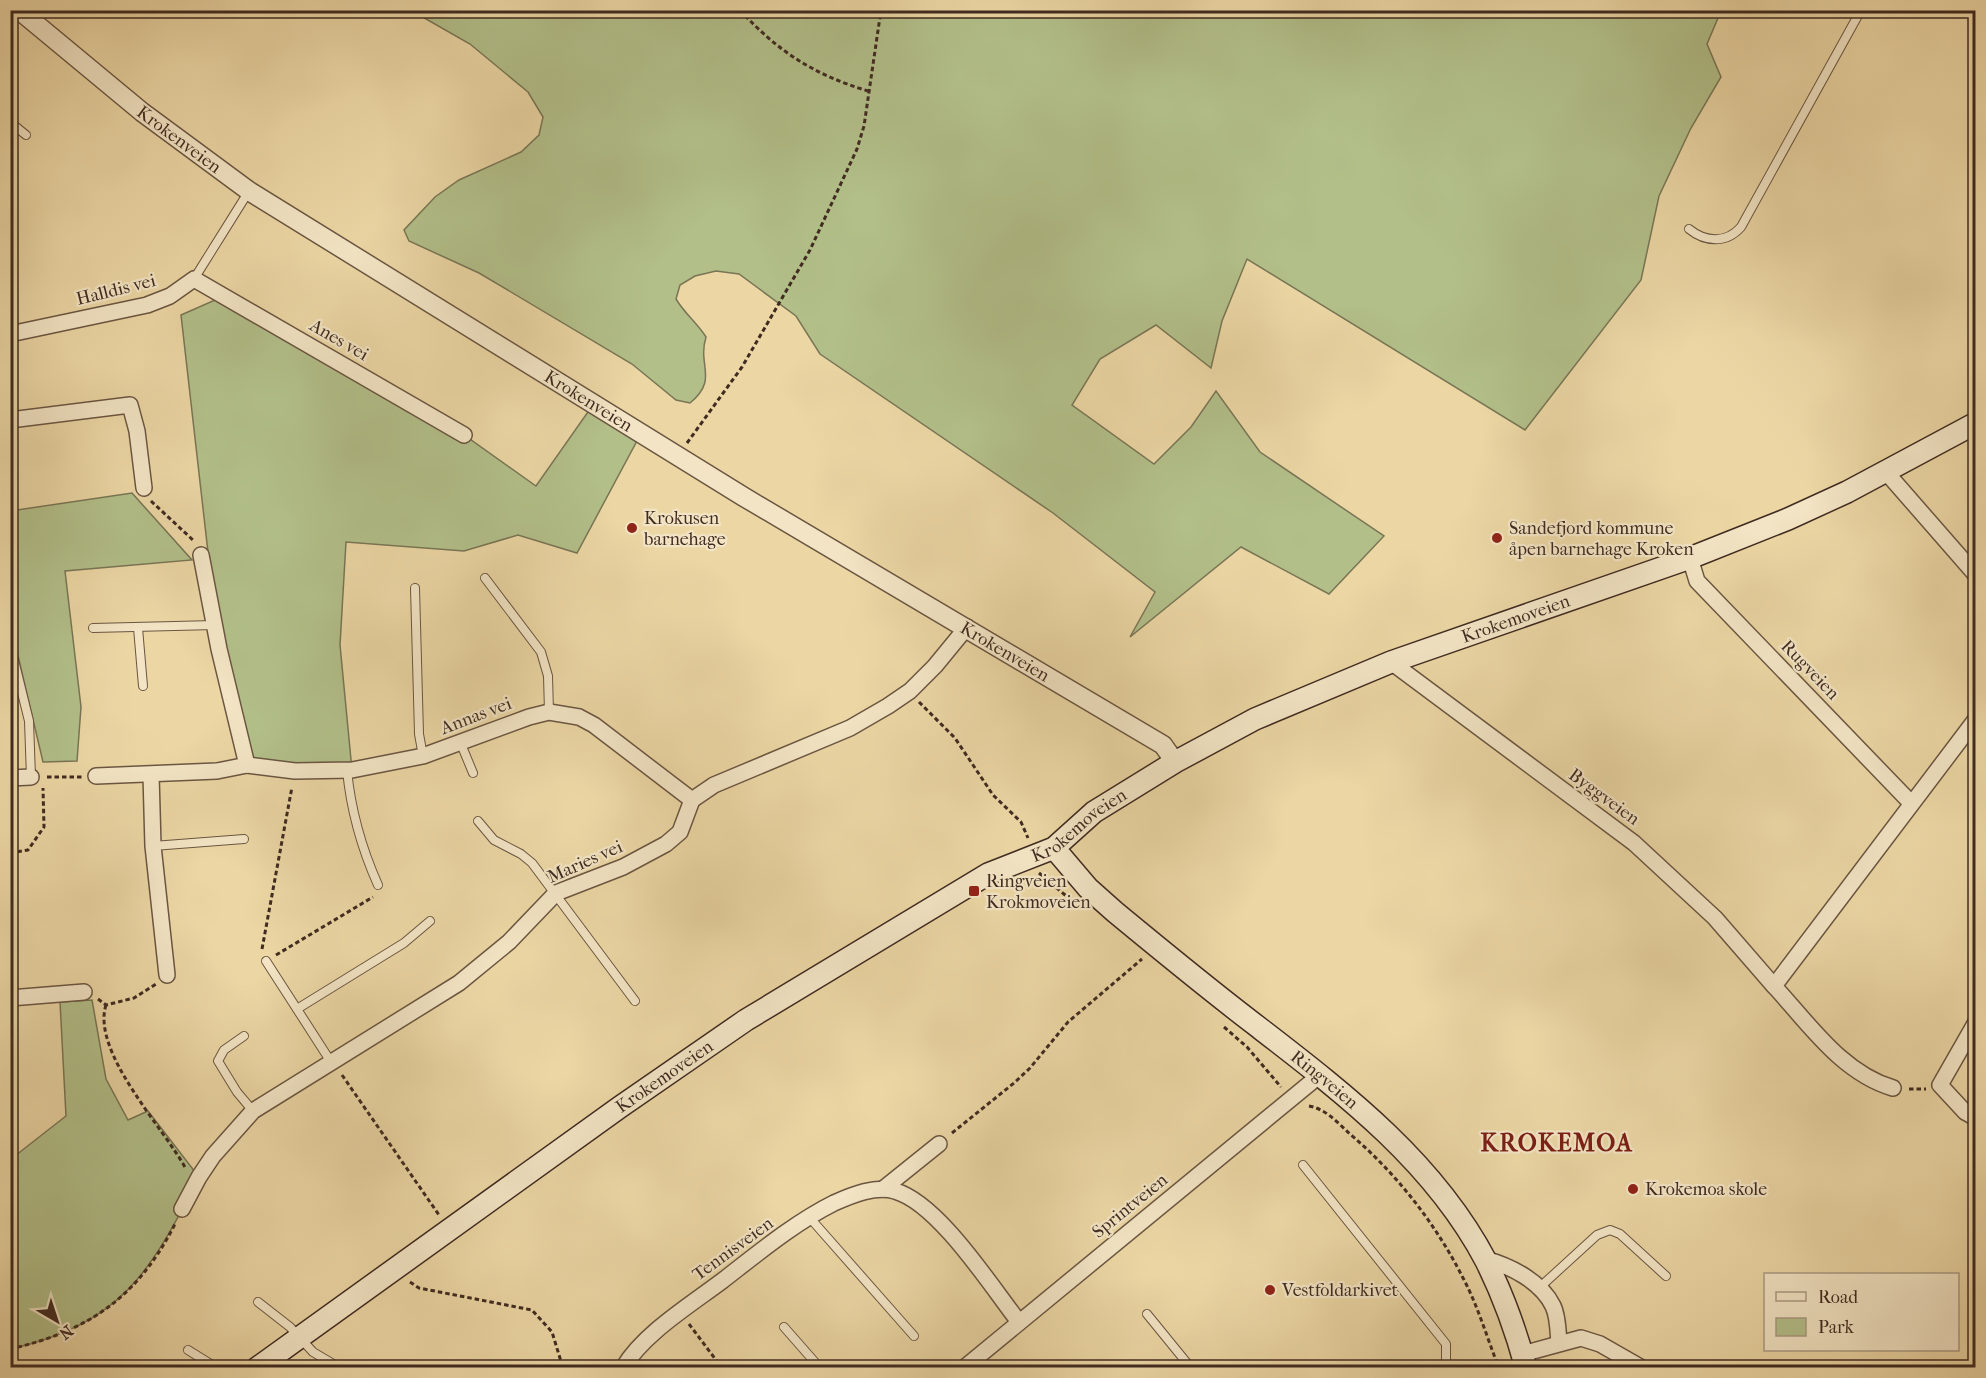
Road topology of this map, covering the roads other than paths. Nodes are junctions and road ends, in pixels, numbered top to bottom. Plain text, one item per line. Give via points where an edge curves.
1 (20, 10) edge
2 (1861, 10) edge
3 (10, 122) edge
4 (26, 135) dead end
5 (249, 191) junction
6 (1689, 229) dead end
7 (194, 279) junction
8 (10, 334) edge
9 (10, 420) edge
10 (1976, 423) edge
11 (464, 435) dead end
12 (1886, 472) junction
13 (144, 488) road end
14 (201, 555) road end
15 (1690, 558) junction
16 (1976, 575) edge
17 (485, 578) dead end
18 (415, 588) dead end
19 (215, 625) junction
20 (967, 627) junction
21 (93, 628) dead end
22 (138, 628) junction
23 (10, 644) edge
24 (1391, 662) junction
25 (143, 686) dead end
26 (549, 712) junction
27 (1976, 719) edge
28 (461, 744) junction
29 (423, 756) junction
30 (1175, 762) junction
31 (247, 765) junction
32 (348, 770) junction
33 (473, 773) dead end
34 (151, 775) junction
35 (96, 776) road end
36 (37, 777) joint
37 (10, 778) edge
38 (692, 800) junction
39 (1911, 803) junction
40 (478, 821) dead end
41 (244, 839) dead end
42 (153, 846) junction
43 (1054, 848) junction
44 (378, 885) road end
45 (556, 893) junction
46 (430, 921) dead end
47 (266, 961) road end
48 (167, 975) road end
49 (1774, 986) junction
50 (84, 992) road end
51 (10, 998) edge
52 (635, 1001) dead end
53 (297, 1010) junction
54 (1976, 1022) edge
55 (244, 1036) dead end
56 (331, 1062) junction
57 (1320, 1075) junction
58 (1893, 1088) road end
59 (253, 1111) junction
60 (1976, 1118) edge
61 (939, 1144) road end
62 (1303, 1165) dead end
63 (883, 1189) junction
64 (182, 1209) road end
65 (810, 1218) junction
66 (1485, 1259) junction
67 (1666, 1276) dead end
68 (1538, 1289) junction
69 (258, 1302) dead end
70 (1147, 1314) dead end
71 (1019, 1322) junction
72 (784, 1327) dead end
73 (914, 1336) dead end
74 (299, 1337) junction
75 (1559, 1343) junction
76 (188, 1350) dead end
77 (1524, 1361) edge
78 (1622, 1362) edge
79 (217, 1368) edge
80 (257, 1368) edge
81 (340, 1368) edge
82 (623, 1368) edge
83 (820, 1368) edge
84 (964, 1368) edge
85 (1191, 1368) edge
86 (1446, 1368) edge
87 (1642, 1368) edge

1 - 5 street, Krokenveien via 142,112
2 - 6 lane via 1741,227 1731,237 1716,240
3 - 4 lane
5 - 7 lane, Halldis vei
5 - 20 street, Krokenveien via 744,496
7 - 8 street, Halldis vei via 170,296 147,305
7 - 11 street, Anes vei
9 - 13 street via 130,405
10 - 12 main road, Krokemoveien
12 - 15 main road, Krokemoveien via 1788,519
12 - 16 street
14 - 19 street
15 - 24 main road, Krokemoveien
15 - 39 street, Rugveien via 1697,581
17 - 26 lane via 541,652 548,676
18 - 29 lane
19 - 22 lane
19 - 31 street
20 - 30 street, Krokenveien via 1163,745
20 - 38 street via 910,691 850,728 714,785
21 - 22 lane
22 - 25 lane
23 - 36 lane via 29,721
24 - 30 main road, Krokemoveien via 1255,719
24 - 49 street, Byggveien via 1634,843 1715,918
26 - 28 street, Annas vei
26 - 38 street, Annas vei via 579,717 594,725
27 - 39 street
28 - 29 street, Annas vei
28 - 33 lane
29 - 32 street, Annas vei
30 - 43 main road, Krokemoveien via 1094,812
31 - 32 street, Annas vei via 295,771
31 - 34 street, Annas vei
32 - 44 lane via 356,830
34 - 35 street, Annas vei
34 - 42 street
36 - 37 street
38 - 45 street, Maries vei via 680,832 666,844 623,867
39 - 49 street
40 - 45 lane via 494,840 521,854
41 - 42 lane
42 - 48 street
43 - 57 main road, Ringveien via 1115,912
43 - 74 main road, Krokemoveien via 988,874 774,1002
45 - 52 lane
45 - 56 street, Maries vei via 486,963
46 - 53 lane via 404,943
47 - 53 lane
49 - 58 street, Byggveien via 1847,1065 1874,1082
50 - 51 street
53 - 56 lane
54 - 60 street via 1940,1086
55 - 59 lane via 224,1050 218,1061
56 - 59 street, Maries vei
57 - 66 main road, Ringveien via 1398,1143 1443,1197
57 - 71 street, Sprintveien
59 - 64 street, Maries vei via 196,1181
61 - 63 street, Tennisveien
62 - 86 lane via 1446,1344
63 - 65 street, Tennisveien via 857,1193
63 - 71 street, Tennisveien via 916,1201 941,1224
65 - 73 lane
65 - 82 street, Tennisveien via 680,1312 630,1355
66 - 68 street via 1521,1272
66 - 77 main road, Ringveien
67 - 68 lane via 1620,1234 1610,1230 1597,1235
68 - 75 street via 1553,1305
69 - 74 lane
70 - 85 lane
71 - 84 street, Sprintveien
72 - 83 lane
74 - 80 main road, Krokemoveien
74 - 81 lane via 313,1352
75 - 77 street
75 - 78 street via 1581,1338 1600,1344
76 - 79 lane
78 - 87 street

